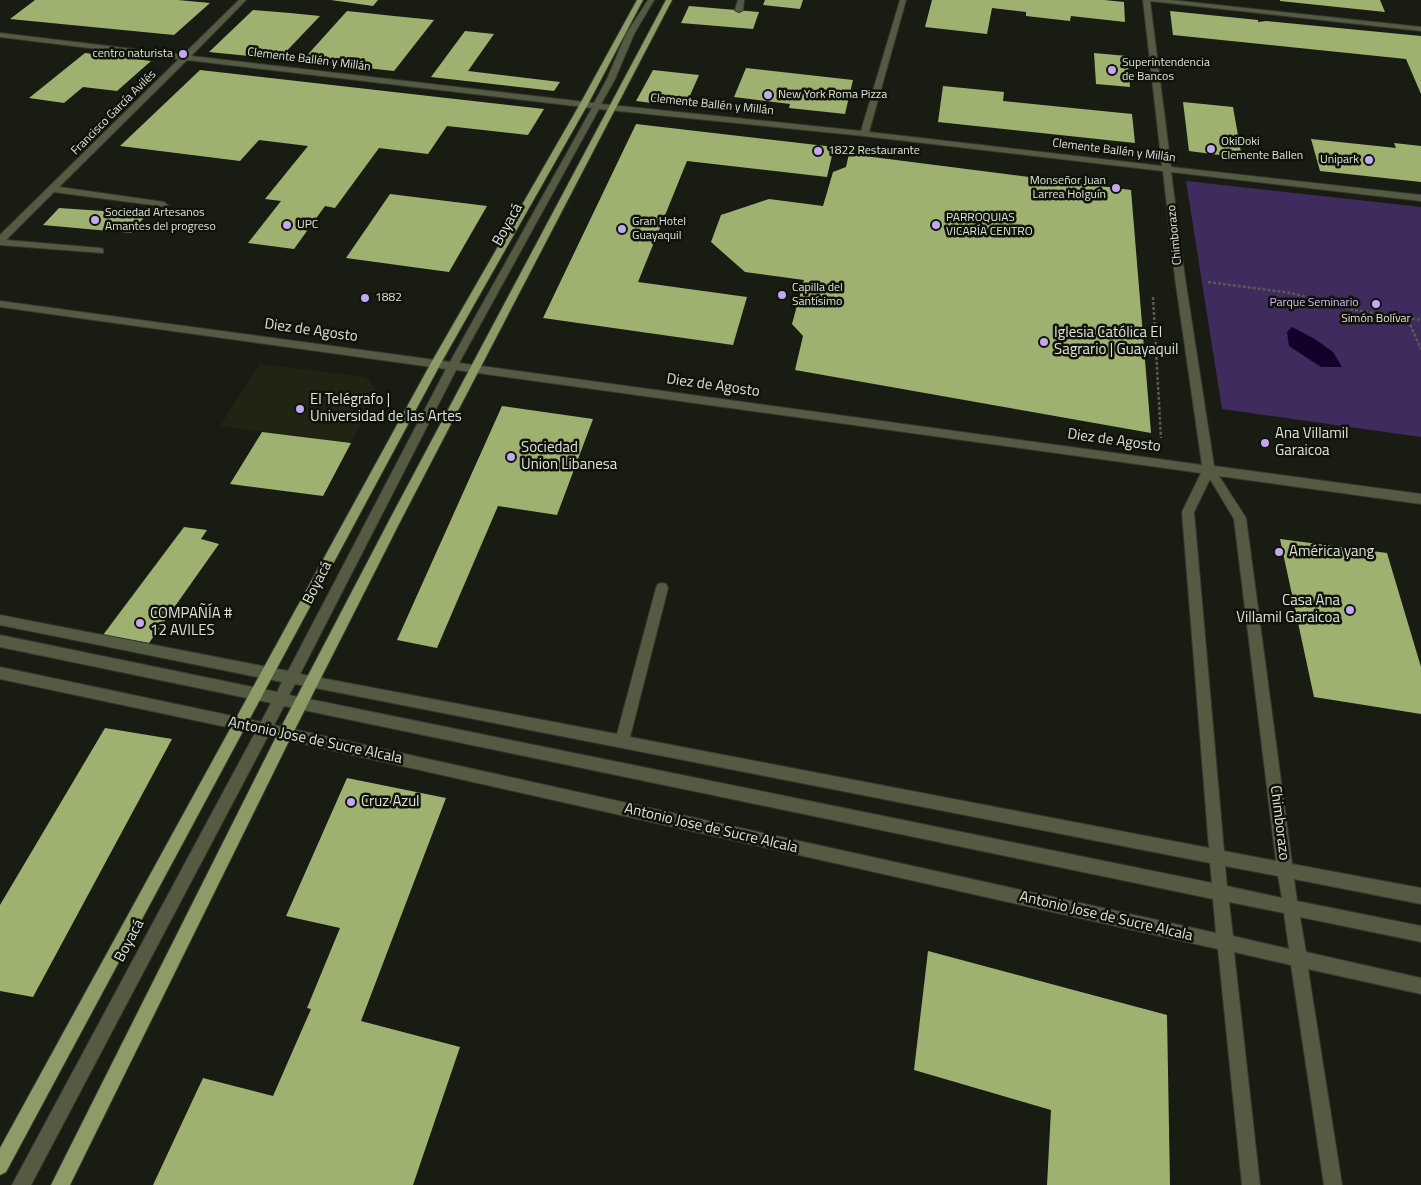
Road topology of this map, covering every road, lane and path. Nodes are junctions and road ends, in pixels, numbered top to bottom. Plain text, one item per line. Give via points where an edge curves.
1 (243, 0) edge
2 (640, 0) edge
3 (651, 0) edge
4 (669, 0) edge
5 (742, 0) edge
6 (903, 0) edge
7 (1146, 0) edge
8 (1152, 0) edge
9 (739, 10) dead end
10 (1421, 29) edge
11 (0, 35) edge
12 (185, 58) junction
13 (584, 104) junction
14 (596, 106) junction
15 (613, 106) junction
16 (864, 134) junction
17 (1168, 170) junction
18 (54, 188) junction
19 (1421, 198) edge
20 (164, 205) dead end
21 (0, 241) edge
22 (100, 251) dead end
23 (1180, 278) junction
24 (0, 304) edge
25 (1407, 318) junction
26 (1421, 320) edge
27 (1421, 349) edge
28 (436, 363) junction
29 (453, 365) junction
30 (474, 368) junction
31 (1209, 469) junction
32 (1421, 498) edge
33 (662, 588) dead end
34 (0, 620) edge
35 (0, 641) edge
36 (268, 672) junction
37 (0, 673) edge
38 (291, 678) junction
39 (312, 682) junction
40 (256, 694) junction
41 (280, 698) junction
42 (302, 703) junction
43 (239, 725) junction
44 (264, 730) junction
45 (285, 734) junction
46 (622, 742) junction
47 (1219, 858) junction
48 (1284, 870) junction
49 (1220, 892) junction
50 (1421, 896) edge
51 (1290, 907) junction
52 (1421, 934) edge
53 (1226, 944) junction
54 (1299, 959) junction
55 (1421, 986) edge
56 (0, 1166) edge
57 (21, 1185) edge
58 (60, 1185) edge
59 (1251, 1185) edge
60 (1333, 1185) edge

1 - 12 street, Francisco García Avilés
2 - 13 main road, Boyacá
3 - 14 street, Boyacá via 630,34
4 - 15 main road
5 - 9 street
6 - 16 street
7 - 17 street, Chimborazo
8 - 10 street
11 - 12 street, Clemente Ballén y Millán
12 - 13 street, Clemente Ballén y Millán
12 - 18 street, Francisco García Avilés
13 - 14 street, Clemente Ballén y Millán
13 - 28 main road, Boyacá
14 - 15 street, Clemente Ballén y Millán
14 - 29 street, Boyacá
15 - 16 street, Clemente Ballén y Millán
15 - 30 main road
16 - 17 street, Clemente Ballén y Millán
17 - 19 street, Clemente Ballén y Millán
17 - 23 street, Chimborazo
18 - 20 street
18 - 21 street, Francisco García Avilés
21 - 22 street
23 - 25 path via 1291,293 1354,310
23 - 31 street, Chimborazo
24 - 28 street, Diez de Agosto
25 - 26 path
25 - 27 path
28 - 29 street, Diez de Agosto
28 - 36 main road, Boyacá
29 - 30 street, Diez de Agosto
29 - 38 street, Boyacá
30 - 31 street, Diez de Agosto
30 - 39 main road
31 - 32 street, Diez de Agosto
31 - 47 street via 1188,512
31 - 48 street, Chimborazo via 1240,518
33 - 46 street
34 - 36 street
35 - 40 street
36 - 38 street
36 - 40 main road, Boyacá
37 - 43 street, Antonio Jose de Sucre Alcala
38 - 39 street
38 - 41 street, Boyacá
39 - 42 main road
39 - 46 street
40 - 41 street
40 - 43 main road, Boyacá
41 - 42 street
41 - 44 street, Boyacá
42 - 45 main road
42 - 49 street
43 - 44 street, Antonio Jose de Sucre Alcala
43 - 56 main road, Boyacá
44 - 45 street, Antonio Jose de Sucre Alcala
44 - 57 street, Boyacá
45 - 53 street, Antonio Jose de Sucre Alcala
45 - 58 main road
46 - 47 street
47 - 48 street
47 - 49 street
48 - 50 street
48 - 51 street, Chimborazo
49 - 51 street
49 - 53 street
51 - 52 street
51 - 54 street, Chimborazo
53 - 54 street, Antonio Jose de Sucre Alcala
53 - 59 street
54 - 55 street, Antonio Jose de Sucre Alcala
54 - 60 street, Chimborazo

